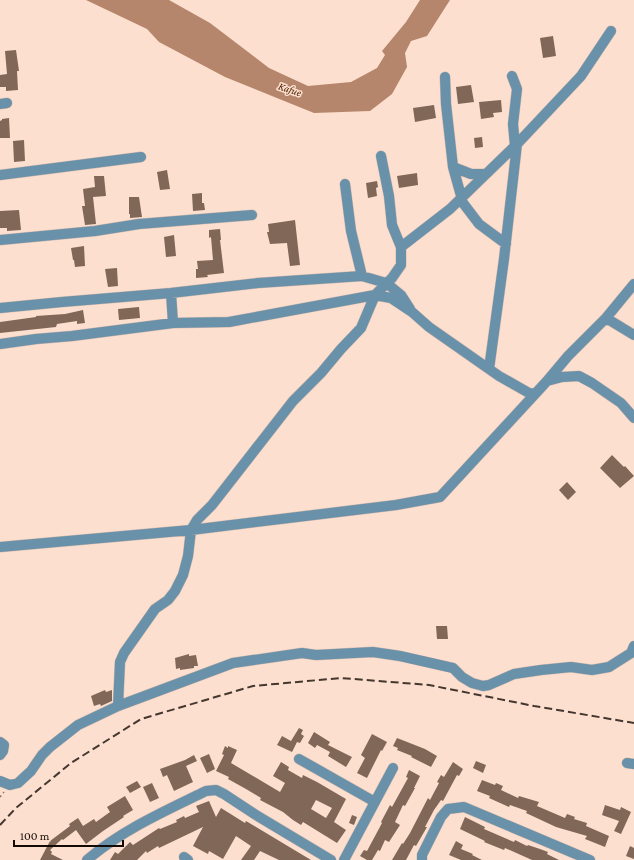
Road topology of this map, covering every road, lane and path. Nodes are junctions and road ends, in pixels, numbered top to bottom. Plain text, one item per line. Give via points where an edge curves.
1 (611, 31) dead end
2 (512, 76) dead end
3 (446, 77) dead end
4 (516, 145) junction
5 (381, 156) dead end
6 (141, 157) dead end
7 (501, 159) junction
8 (454, 167) junction
9 (514, 168) junction
10 (485, 174) junction
11 (0, 175) edge
12 (345, 184) dead end
13 (461, 197) junction
14 (252, 215) dead end
15 (0, 240) edge
16 (506, 244) junction
17 (401, 248) junction
18 (362, 276) junction
19 (386, 283) junction
20 (634, 284) edge
21 (171, 293) junction
22 (375, 295) junction
23 (0, 308) edge
24 (412, 312) junction
25 (606, 318) junction
26 (173, 323) junction
27 (634, 335) edge
28 (0, 344) edge
29 (489, 369) junction
30 (547, 381) junction
31 (535, 394) junction
32 (634, 418) edge
33 (191, 530) junction
34 (0, 548) edge
35 (634, 646) edge
36 (118, 706) junction
37 (0, 742) edge
38 (0, 755) edge
39 (299, 759) dead end
40 (393, 768) dead end
41 (0, 780) edge
42 (375, 802) junction
43 (87, 860) edge
44 (331, 860) edge
45 (344, 860) edge
46 (422, 860) edge
47 (590, 860) edge

1 - 4 street via 580,76
2 - 4 street via 517,89 512,124
3 - 8 street via 446,104
4 - 7 street
4 - 9 street
5 - 17 street via 392,225
6 - 11 street
7 - 9 street via 509,162
7 - 10 street
8 - 10 street via 471,174
8 - 13 street
9 - 16 street
10 - 13 street
12 - 18 street via 351,231
13 - 16 street via 479,224
13 - 17 street via 450,209
14 - 15 street via 139,224
16 - 29 street
17 - 19 street via 401,265
18 - 19 street
18 - 21 street via 258,283
19 - 22 street
19 - 24 street via 401,295
20 - 25 street
21 - 23 street
21 - 26 street
22 - 24 street via 391,298
22 - 26 street via 229,322
22 - 33 street via 361,328 293,401
24 - 29 street via 429,328
25 - 27 street
25 - 30 street
26 - 28 street
29 - 31 street via 528,393
30 - 31 street
30 - 32 street via 579,376 592,382 621,404
31 - 33 street via 440,497 396,505
33 - 34 street
33 - 36 street via 188,556 175,591 144,623 120,662
35 - 36 street via 631,653 609,667 592,670 571,666 514,674 483,686 462,677 453,668 400,656 373,652 287,655 233,663
36 - 41 street via 68,732 18,783 10,785
37 - 38 street via 4,745
39 - 42 street
40 - 42 street
42 - 45 street
43 - 44 street via 140,823 206,791 216,790
46 - 47 street via 422,855 441,817 448,809 464,807

